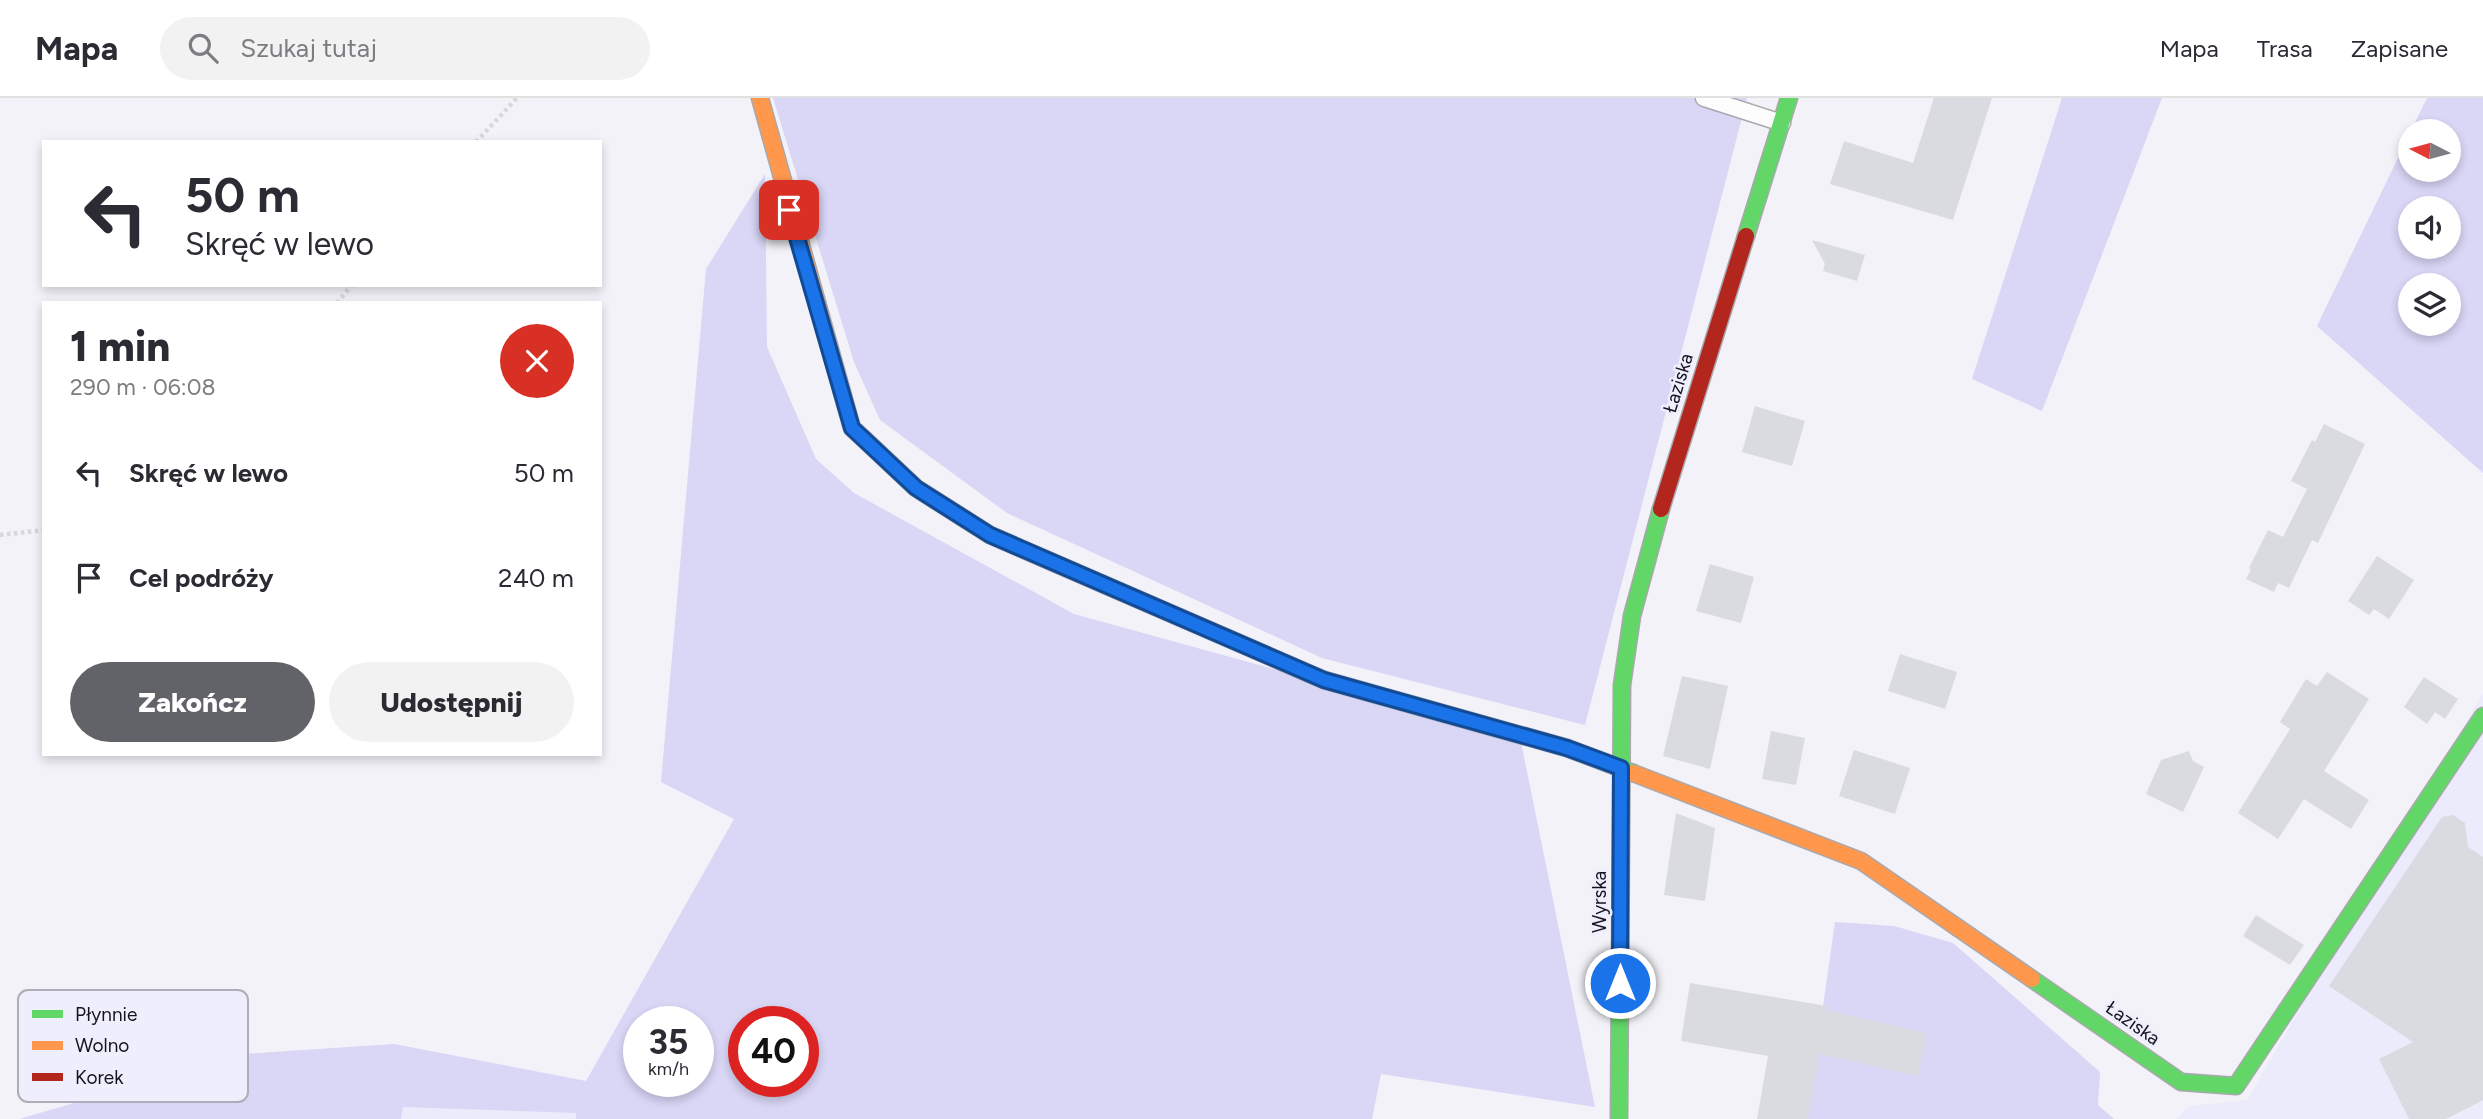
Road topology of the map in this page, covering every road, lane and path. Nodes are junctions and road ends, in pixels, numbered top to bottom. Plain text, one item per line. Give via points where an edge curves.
1 (517, 98) edge
2 (761, 98) edge
3 (1704, 98) edge
4 (1789, 98) edge
5 (1782, 123) junction
6 (478, 140) edge
7 (350, 287) edge
8 (339, 301) edge
9 (42, 530) edge
10 (0, 535) edge
11 (1622, 685) joint
12 (2483, 716) edge
13 (1621, 768) junction
14 (1619, 1119) edge

1 - 6 path
2 - 13 street via 852,428 916,488 990,535 1324,680 1567,748
3 - 5 lane
4 - 5 street, Łaziska
5 - 11 street, Łaziska via 1649,547
7 - 8 path
9 - 10 path
11 - 13 street, Wyrska
12 - 13 street, Łaziska via 2235,1086 2181,1082 1861,861
13 - 14 street, Wyrska

